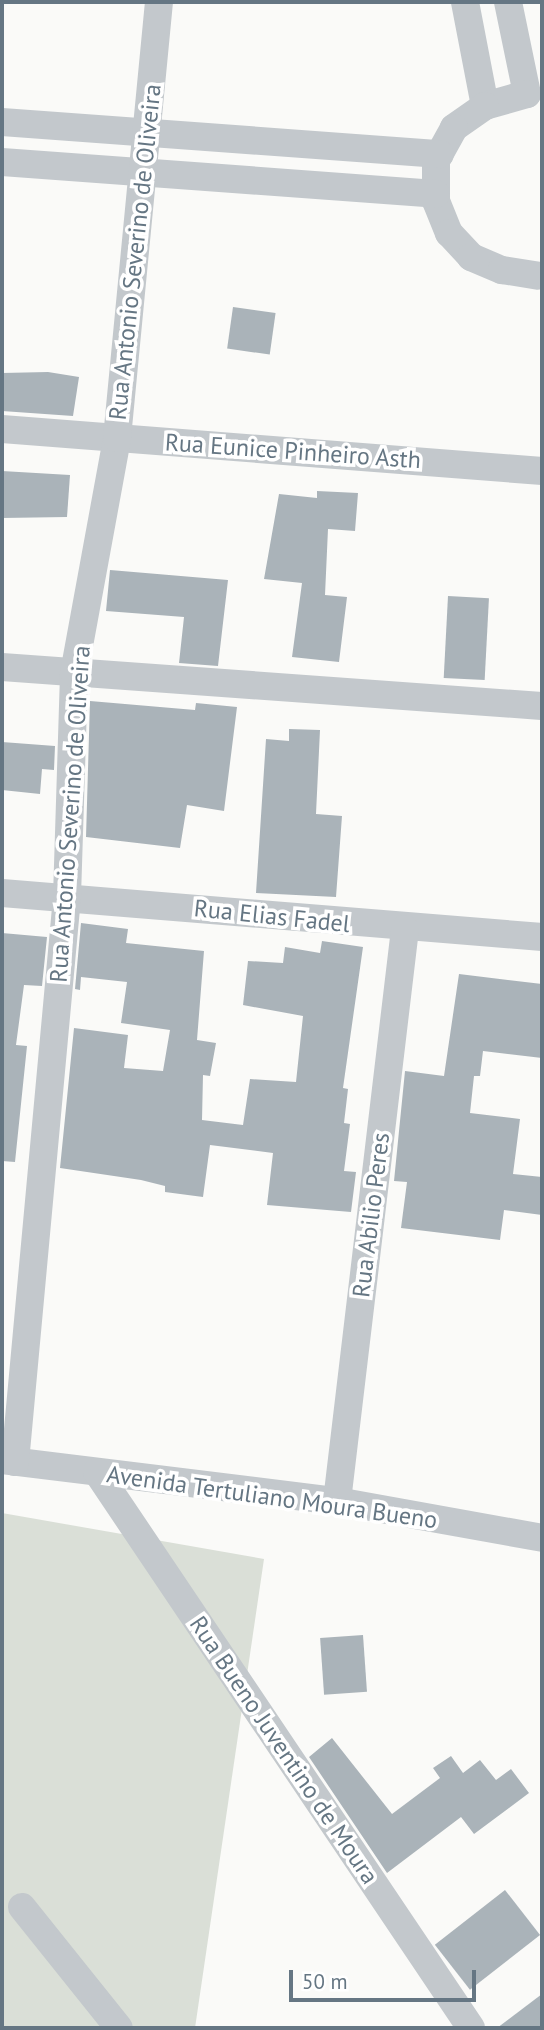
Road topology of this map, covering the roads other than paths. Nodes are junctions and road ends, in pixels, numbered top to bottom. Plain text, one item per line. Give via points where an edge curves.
1 (159, 2) edge
2 (465, 2) edge
3 (508, 2) edge
4 (535, 96) edge
5 (485, 106) junction
6 (2, 122) edge
7 (148, 131) junction
8 (440, 154) junction
9 (2, 162) edge
10 (142, 171) junction
11 (436, 194) junction
12 (541, 278) edge
13 (2, 429) edge
14 (117, 438) junction
15 (542, 471) edge
16 (2, 667) edge
17 (74, 674) junction
18 (542, 706) edge
19 (2, 893) edge
20 (67, 897) junction
21 (405, 929) junction
22 (542, 937) edge
23 (8, 1461) edge
24 (97, 1472) junction
25 (337, 1501) junction
26 (542, 1538) edge
27 (22, 1908) dead end
28 (119, 2028) edge
29 (471, 2028) edge

1 - 7 street, Rua Antonio Severino de Oliveira
2 - 5 street
3 - 4 street
4 - 5 street
5 - 8 street via 454,128
6 - 7 street
7 - 8 street
7 - 10 street, Rua Antonio Severino de Oliveira
8 - 11 street
9 - 10 street
10 - 11 street
10 - 14 street, Rua Antonio Severino de Oliveira
11 - 12 street via 449,233 471,257 502,270
13 - 14 street, Rua Eunice Pinheiro Asth
14 - 15 street, Rua Eunice Pinheiro Asth
14 - 17 street, Rua Antonio Severino de Oliveira
16 - 17 street
17 - 18 street
17 - 20 street, Rua Antonio Severino de Oliveira
19 - 20 street, Rua Elias Fadel
20 - 21 street, Rua Elias Fadel
20 - 23 street, Rua Antonio Severino de Oliveira
21 - 22 street, Rua Elias Fadel
21 - 25 street, Rua Abilio Peres
23 - 24 street, Avenida Tertuliano Moura Bueno
24 - 25 street, Avenida Tertuliano Moura Bueno
24 - 29 street, Rua Bueno Juventino de Moura
25 - 26 street, Avenida Tertuliano Moura Bueno
27 - 28 street

